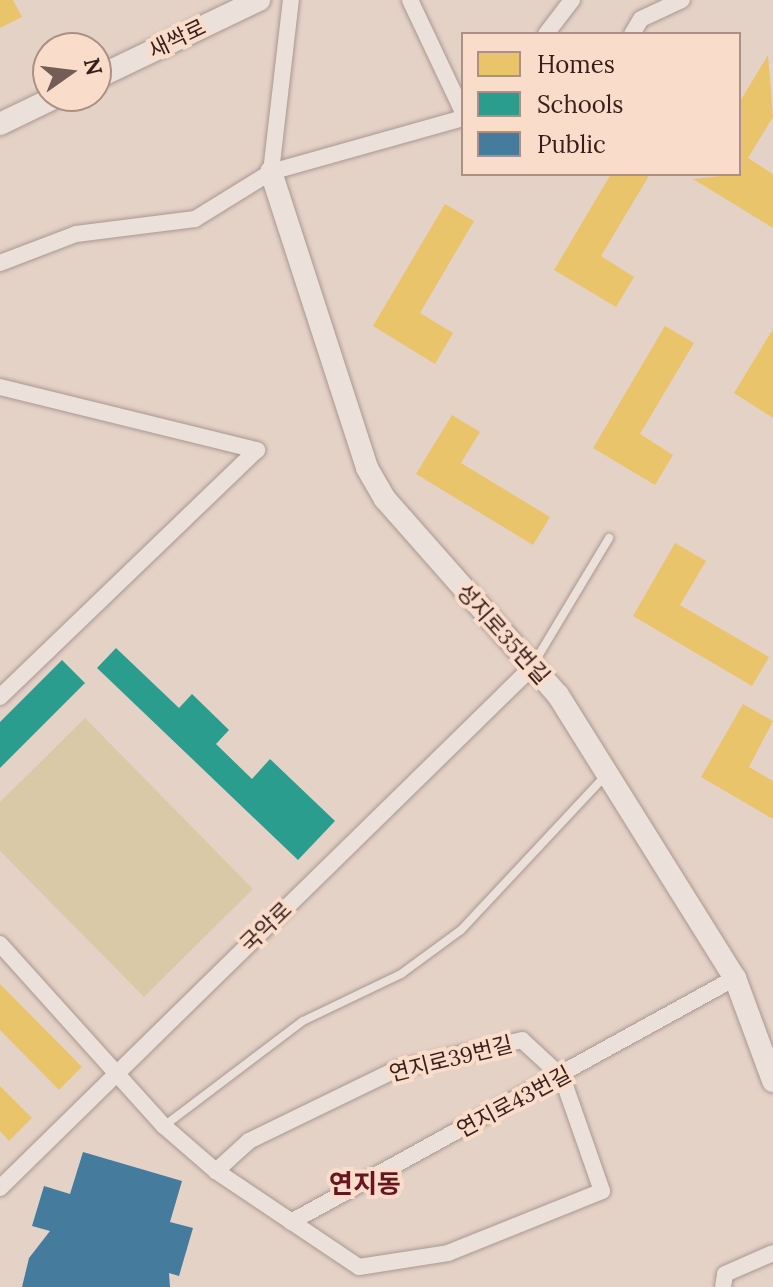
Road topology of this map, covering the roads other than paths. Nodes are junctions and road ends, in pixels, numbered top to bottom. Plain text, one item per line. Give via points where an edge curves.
1 (291, 0) edge
2 (410, 0) edge
3 (572, 0) edge
4 (682, 0) edge
5 (252, 2) edge
6 (548, 32) edge
7 (633, 32) edge
8 (112, 70) edge
9 (461, 108) edge
10 (32, 109) edge
11 (461, 119) edge
12 (0, 124) edge
13 (271, 172) junction
14 (0, 263) edge
15 (0, 387) edge
16 (609, 538) dead end
17 (532, 667) junction
18 (0, 697) edge
19 (607, 774) junction
20 (0, 944) edge
21 (735, 978) junction
22 (118, 1072) junction
23 (562, 1077) junction
24 (773, 1081) edge
25 (164, 1126) junction
26 (216, 1171) junction
27 (0, 1188) edge
28 (291, 1222) junction
29 (773, 1253) edge
30 (723, 1287) edge

1 - 13 street
2 - 9 street
3 - 6 street
4 - 7 street via 641,19
5 - 8 street, 새싹로
10 - 12 street
11 - 13 street
13 - 14 street via 195,219 76,234
13 - 17 street, 성지로35번길 via 367,468 385,499
15 - 18 street via 257,450
16 - 17 lane
17 - 19 street, 성지로35번길
17 - 22 street, 국악로
19 - 21 street, 성지로35번길
19 - 25 lane via 506,888 401,974 303,1021
20 - 22 street
21 - 23 street, 연지로43번길
21 - 24 street, 성지로35번길
22 - 25 street
22 - 27 street, 국악로
23 - 26 street, 연지로39번길 via 522,1040 397,1069 249,1141
23 - 28 street, 연지로43번길
23 - 28 street, 연지로39번길 via 602,1191 448,1253 359,1267
25 - 26 street
26 - 28 street
29 - 30 street via 725,1274

